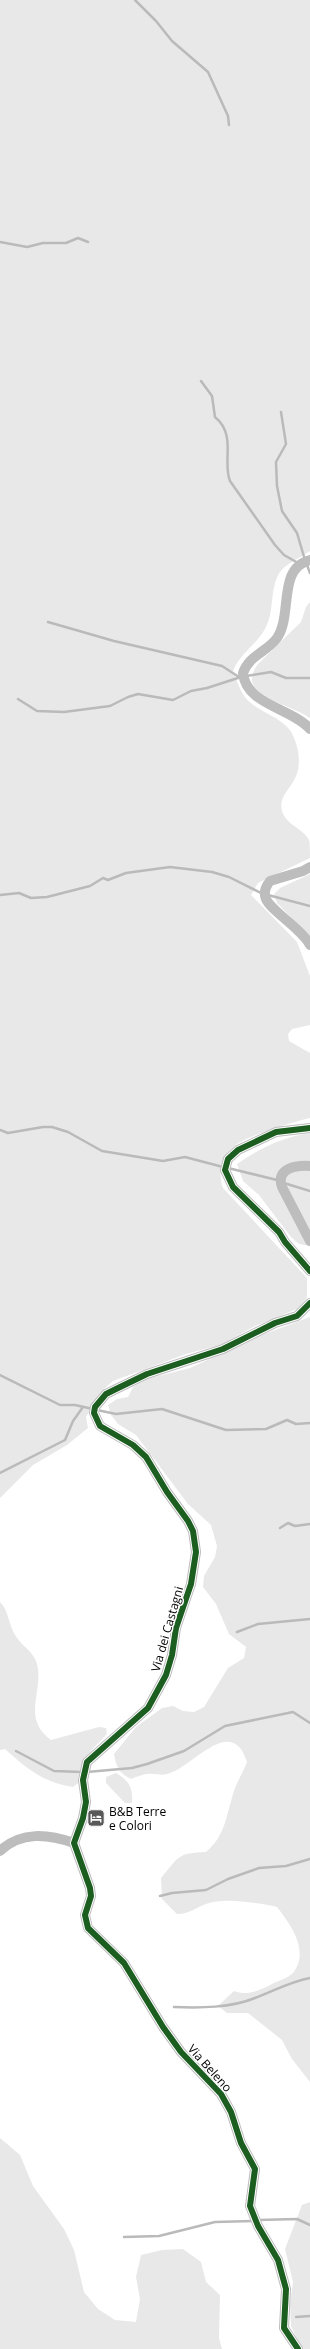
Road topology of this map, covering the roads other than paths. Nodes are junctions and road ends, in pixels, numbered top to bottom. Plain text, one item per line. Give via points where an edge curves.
1 (310, 560) edge
2 (310, 729) edge
3 (310, 867) edge
4 (310, 945) edge
5 (310, 1128) edge
6 (310, 1166) edge
7 (310, 1241) edge
8 (310, 1271) edge
9 (310, 1303) edge
10 (310, 1309) edge
11 (297, 1316) junction
12 (74, 1843) junction
13 (0, 1851) edge
14 (298, 2349) edge

1 - 2 street via 298,565 292,574 282,626 277,638 250,661 243,673 246,685 253,693 303,722
3 - 4 street via 303,872 270,881 265,896
5 - 8 street via 276,1132 238,1150 228,1159 225,1170 233,1187 279,1232
6 - 7 street via 293,1167 284,1172 281,1179
9 - 11 street, Via dei Castagni
10 - 11 street
11 - 12 street, Via dei Castagni via 276,1323 223,1349 147,1374 106,1394 95,1407 94,1413 100,1426 133,1445 146,1457 188,1521 193,1531 196,1552 191,1584 176,1628 166,1675 148,1708 88,1762 83,1780 86,1802
12 - 13 street via 32,1835 17,1839
12 - 14 street, Via Beleno via 90,1888 91,1896 85,1915 88,1928 124,1963 162,2027 181,2052 221,2094 231,2112 241,2143 254,2169 250,2206 258,2226 278,2260 286,2289 284,2328

